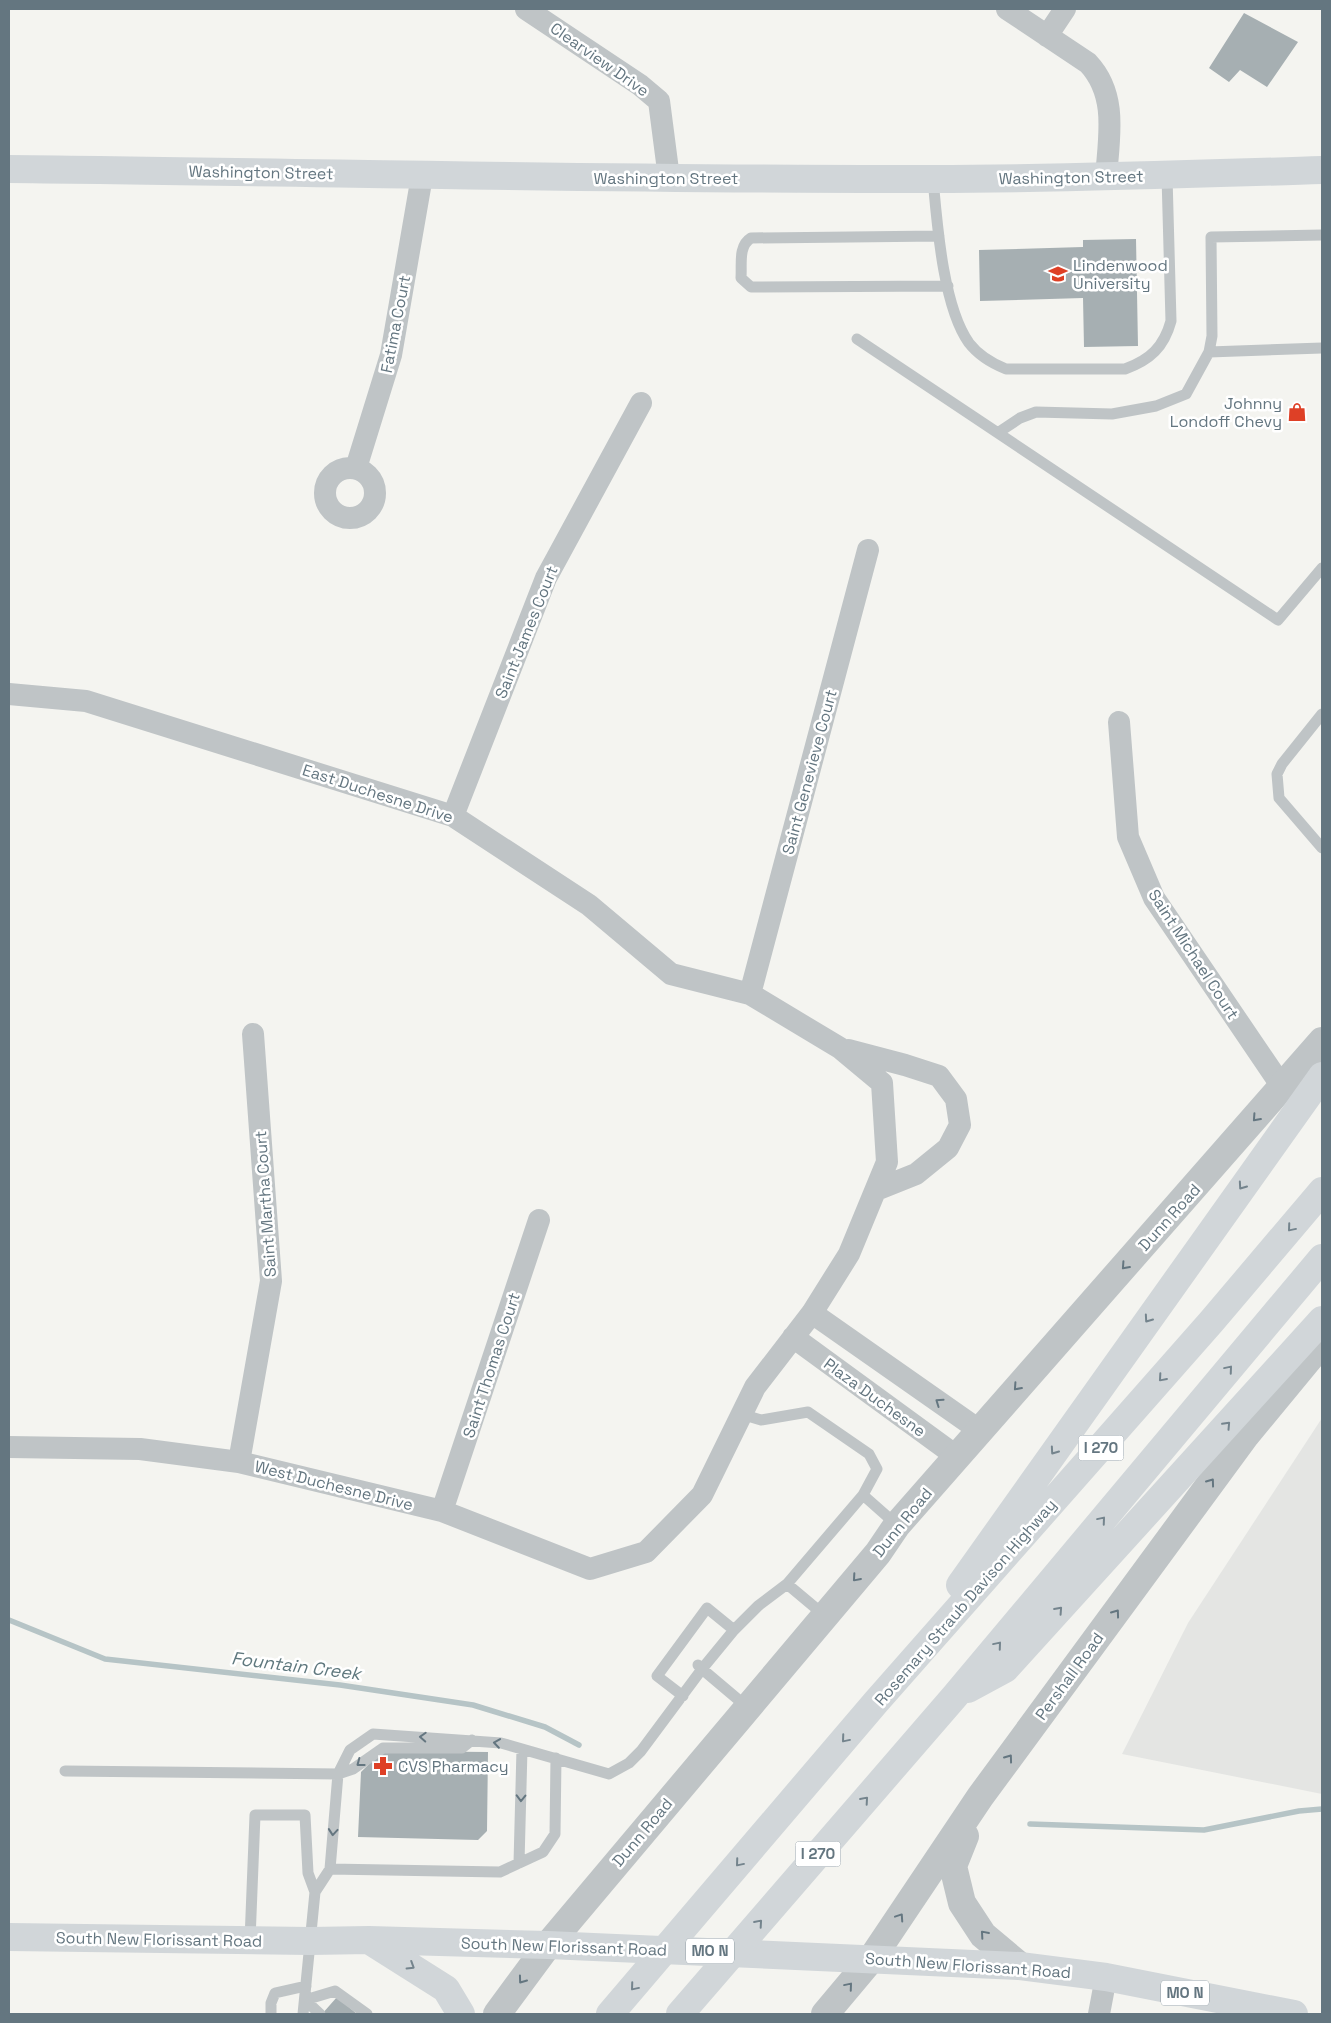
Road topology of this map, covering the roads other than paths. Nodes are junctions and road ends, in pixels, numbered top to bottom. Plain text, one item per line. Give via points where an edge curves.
1 (526, 9) edge
2 (1007, 9) edge
3 (1066, 9) edge
4 (1047, 36) junction
5 (9, 169) edge
6 (1322, 170) edge
7 (422, 176) junction
8 (1167, 176) junction
9 (1106, 177) junction
10 (669, 178) junction
11 (933, 179) junction
12 (1322, 235) edge
13 (939, 236) junction
14 (948, 286) junction
15 (857, 339) dead end
16 (1322, 348) edge
17 (1209, 352) junction
18 (641, 403) dead end
19 (999, 432) junction
20 (356, 468) dead end
21 (868, 550) dead end
22 (1322, 568) edge
23 (9, 694) edge
24 (1322, 714) edge
25 (1119, 722) dead end
26 (453, 816) junction
27 (1322, 848) edge
28 (750, 994) junction
29 (253, 1034) dead end
30 (1322, 1041) edge
31 (840, 1048) junction
32 (1322, 1076) edge
33 (1283, 1088) junction
34 (876, 1190) junction
35 (1322, 1191) edge
36 (539, 1220) dead end
37 (1322, 1258) edge
38 (812, 1313) junction
39 (1322, 1320) edge
40 (793, 1337) junction
41 (1322, 1344) edge
42 (741, 1414) junction
43 (980, 1430) junction
44 (9, 1446) edge
45 (956, 1456) junction
46 (238, 1462) junction
47 (862, 1496) junction
48 (442, 1511) junction
49 (897, 1525) junction
50 (787, 1584) junction
51 (824, 1615) junction
52 (734, 1630) junction
53 (700, 1667) junction
54 (683, 1696) junction
55 (955, 1696) junction
56 (876, 1702) junction
57 (747, 1707) junction
58 (472, 1740) junction
59 (522, 1749) junction
60 (556, 1758) junction
61 (65, 1771) dead end
62 (338, 1774) junction
63 (980, 1797) junction
64 (520, 1863) junction
65 (330, 1869) junction
66 (314, 1892) junction
67 (9, 1937) edge
68 (250, 1940) junction
69 (369, 1940) junction
70 (310, 1941) junction
71 (548, 1945) junction
72 (872, 1958) junction
73 (1020, 1966) junction
74 (1106, 1977) junction
75 (306, 1986) junction
76 (305, 2000) junction
77 (611, 2013) edge
78 (271, 2014) edge
79 (303, 2014) edge
80 (320, 2014) edge
81 (366, 2014) edge
82 (461, 2014) edge
83 (497, 2014) edge
84 (681, 2014) edge
85 (825, 2014) edge
86 (1099, 2014) edge
87 (1294, 2014) edge

1 - 10 street, Clearview Drive via 659,101
2 - 4 street
3 - 4 street
4 - 9 street via 1088,63 1106,88 1110,120
5 - 7 main road, Washington Street
6 - 8 main road, Washington Street
7 - 10 main road, Washington Street
7 - 20 street, Fatima Court via 391,355
8 - 9 main road, Washington Street
8 - 14 lane via 1171,321 1167,337 1142,363 1125,368 1006,369 991,363 968,342
9 - 11 main road, Washington Street
10 - 11 main road, Washington Street
11 - 13 lane
12 - 17 lane via 1211,237 1212,336
13 - 14 lane
13 - 14 lane via 751,238 742,248 741,278 751,287
15 - 19 lane
16 - 17 lane
17 - 19 lane via 1186,394 1156,406 1112,414 1036,412
18 - 26 street, Saint James Court via 546,578
19 - 22 lane via 1278,620
21 - 28 street, Saint Genevieve Court
23 - 26 street, East Duchesne Drive via 86,701
24 - 27 lane via 1277,774 1279,798
25 - 33 street, Saint Michael Court via 1128,837 1154,898
26 - 28 street, East Duchesne Drive via 589,905 671,974
28 - 31 street, East Duchesne Drive
29 - 46 street, Saint Martha Court via 271,1281
30 - 33 street, Dunn Road
31 - 34 street via 882,1082 887,1162
31 - 34 street via 939,1076 956,1099 960,1124 948,1148 916,1174
32 -> 56 main road
33 -> 43 street, Dunn Road
34 - 38 street via 849,1254
35 -> 56 main road, Rosemary Straub Davison Highway / I 270 via 1212,1322
36 - 48 street, Saint Thomas Court
55 -> 37 main road, I 270
38 - 40 street
43 -> 38 street
55 -> 39 main road via 1005,1669
40 - 42 street via 754,1387
40 - 45 street, Plaza Duchesne
63 -> 41 street, Pershall Road via 1246,1435
42 - 47 lane via 761,1420 808,1412 869,1454 877,1468
42 - 48 street, West Duchesne Drive via 702,1495 646,1552 590,1569
43 - 45 street, Dunn Road
44 - 46 street, West Duchesne Drive via 140,1449
45 - 49 street, Dunn Road
46 - 48 street, West Duchesne Drive
47 - 49 lane
47 - 50 lane
49 -> 51 street, Dunn Road via 878,1553
50 - 51 lane
50 - 52 lane
51 - 57 street, Dunn Road
52 - 53 lane
52 - 54 lane via 707,1608 657,1676
53 - 54 lane
53 - 57 lane
54 - 60 lane via 641,1751 629,1763 608,1774
84 -> 55 main road, I 270
56 -> 77 main road, Rosemary Straub Davison Highway / I 270
57 - 71 street, Dunn Road
59 -> 58 lane
58 -> 62 lane via 462,1748 383,1748 352,1769
58 -> 62 lane via 374,1734 350,1750
59 - 60 lane
59 -> 64 lane
60 - 64 lane via 554,1834 543,1852
61 - 62 lane
62 -> 65 lane
72 -> 63 street, Pershall Road
73 -> 63 street via 983,1935 962,1903 953,1866
64 - 65 lane via 500,1872
65 - 66 lane
66 - 68 lane via 308,1874 305,1814 255,1815
66 - 70 lane
67 - 68 main road, South New Florissant Road
68 - 70 main road, South New Florissant Road
69 - 70 main road, South New Florissant Road
69 - 71 main road, South New Florissant Road
69 -> 82 main road via 446,1989
70 - 75 lane
71 - 72 main road, South New Florissant Road / MO N
71 -> 83 street, Dunn Road
72 - 73 main road, South New Florissant Road / MO N
85 -> 72 street, Pershall Road
73 - 74 main road, South New Florissant Road / MO N
74 - 86 street
74 - 87 main road, South New Florissant Road / MO N
75 - 76 lane
75 - 78 lane via 275,1993
76 - 79 lane
76 - 80 lane
76 - 81 lane via 335,1991

